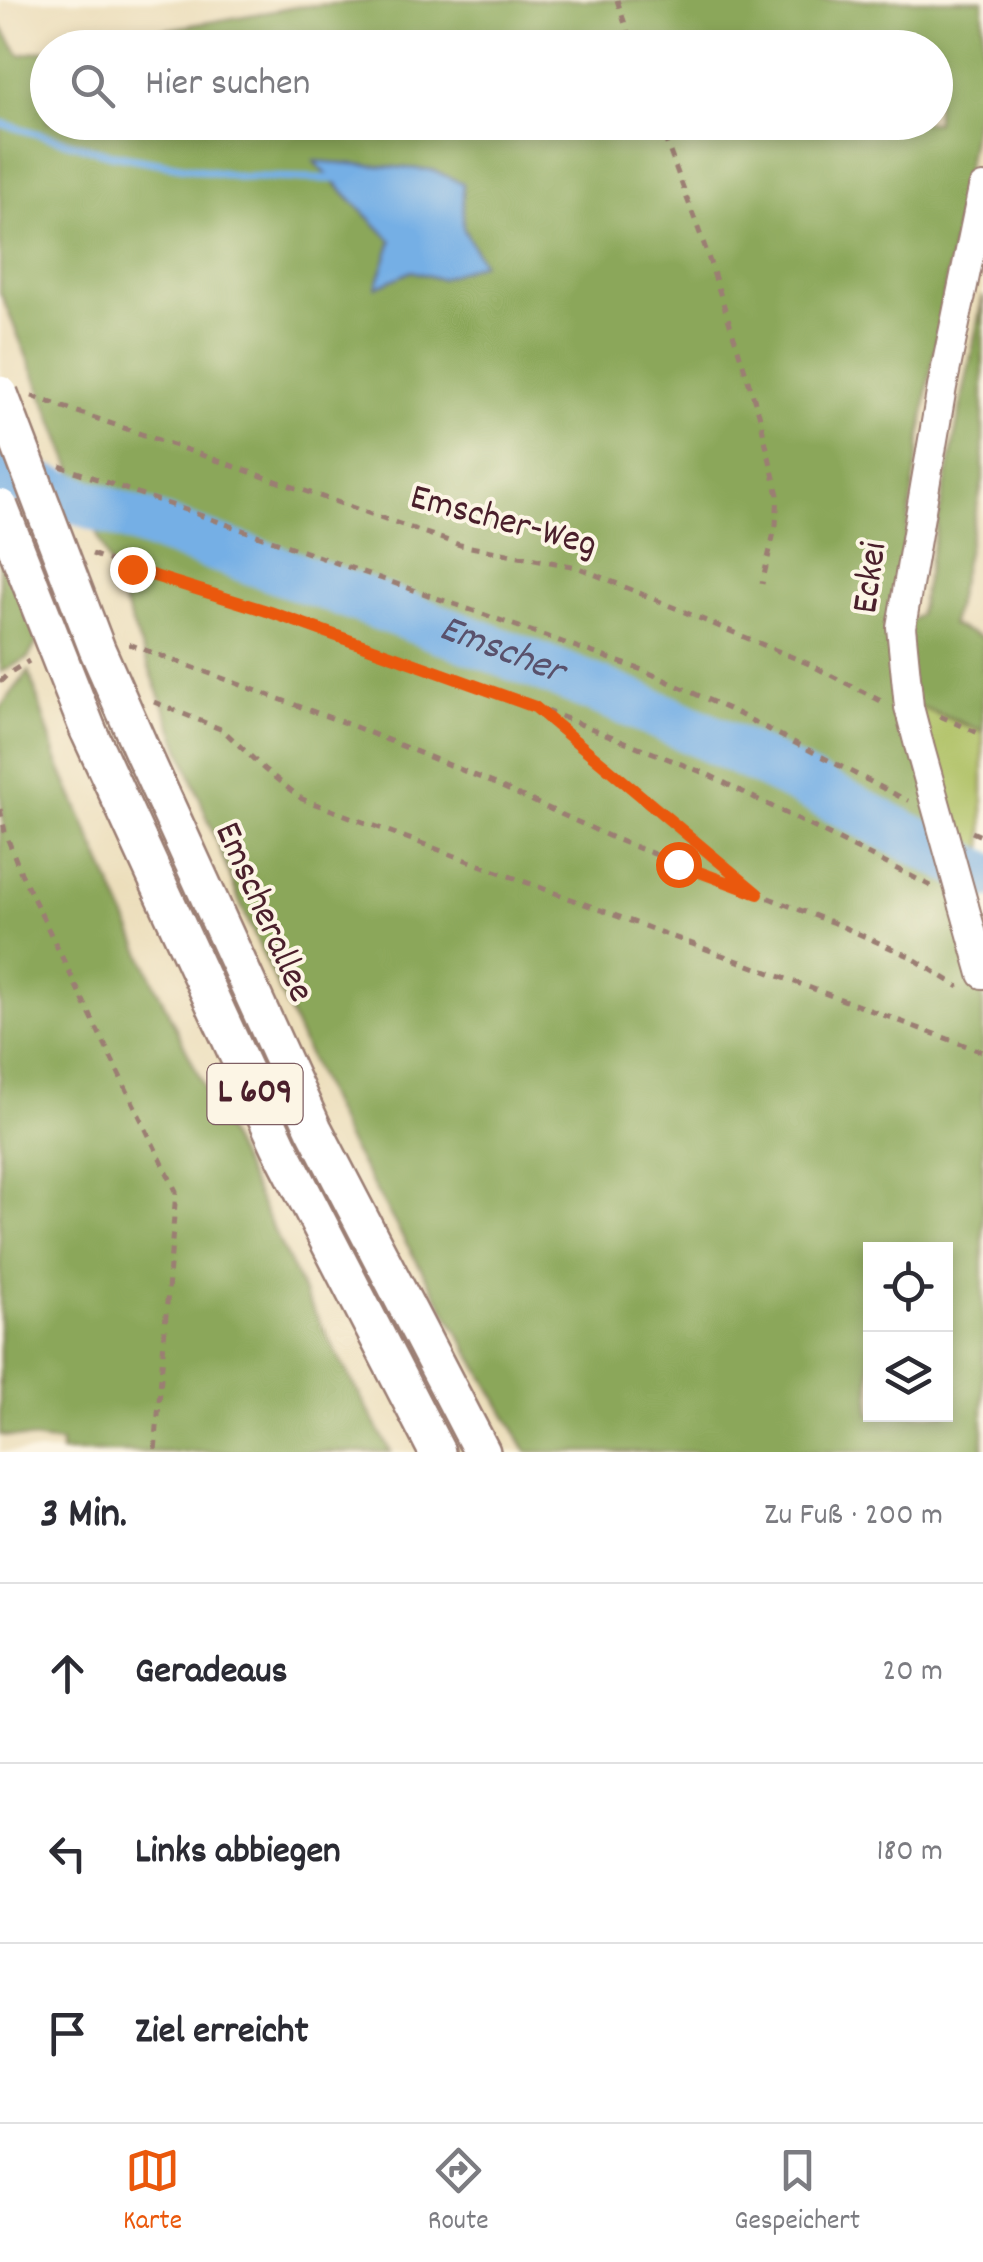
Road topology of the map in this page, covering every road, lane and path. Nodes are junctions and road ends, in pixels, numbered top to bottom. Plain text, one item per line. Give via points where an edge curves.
1 (616, 0) edge
2 (626, 30) edge
3 (666, 140) edge
4 (983, 188) edge
5 (976, 250) edge
6 (9, 392) edge
7 (56, 465) dead end
8 (0, 507) edge
9 (82, 550) dead end
10 (762, 584) dead end
11 (130, 645) dead end
12 (28, 661) dead end
13 (0, 682) edge
14 (141, 698) dead end
15 (535, 707) junction
16 (909, 707) junction
17 (983, 735) edge
18 (916, 804) dead end
19 (0, 814) edge
20 (966, 829) dead end
21 (983, 837) edge
22 (932, 886) dead end
23 (758, 894) junction
24 (976, 983) edge
25 (983, 1052) edge
26 (155, 1452) edge
27 (437, 1452) edge
28 (482, 1452) edge

1 - 2 path
3 - 10 path via 759,414 778,496
4 - 5 street, Eckei
5 - 16 street, Eckei via 942,387 901,627
6 - 16 path, Emscher-Weg via 460,545 577,567 883,702
6 - 28 main road, Emscherallee / L 609, bridge via 97,649 142,751 314,1129
7 - 18 path via 645,671
8 - 27 main road, L 609, bridge via 88,730 279,1146
9 - 15 path
11 - 23 path via 353,726
12 - 13 path
14 - 25 path via 223,730 302,799
15 - 22 path via 710,775
15 - 23 path
16 - 17 path, Emscher-Weg
16 - 24 street, Eckei, bridge via 964,906
19 - 26 path via 20,873 176,1191
20 - 21 path
23 - 24 path

